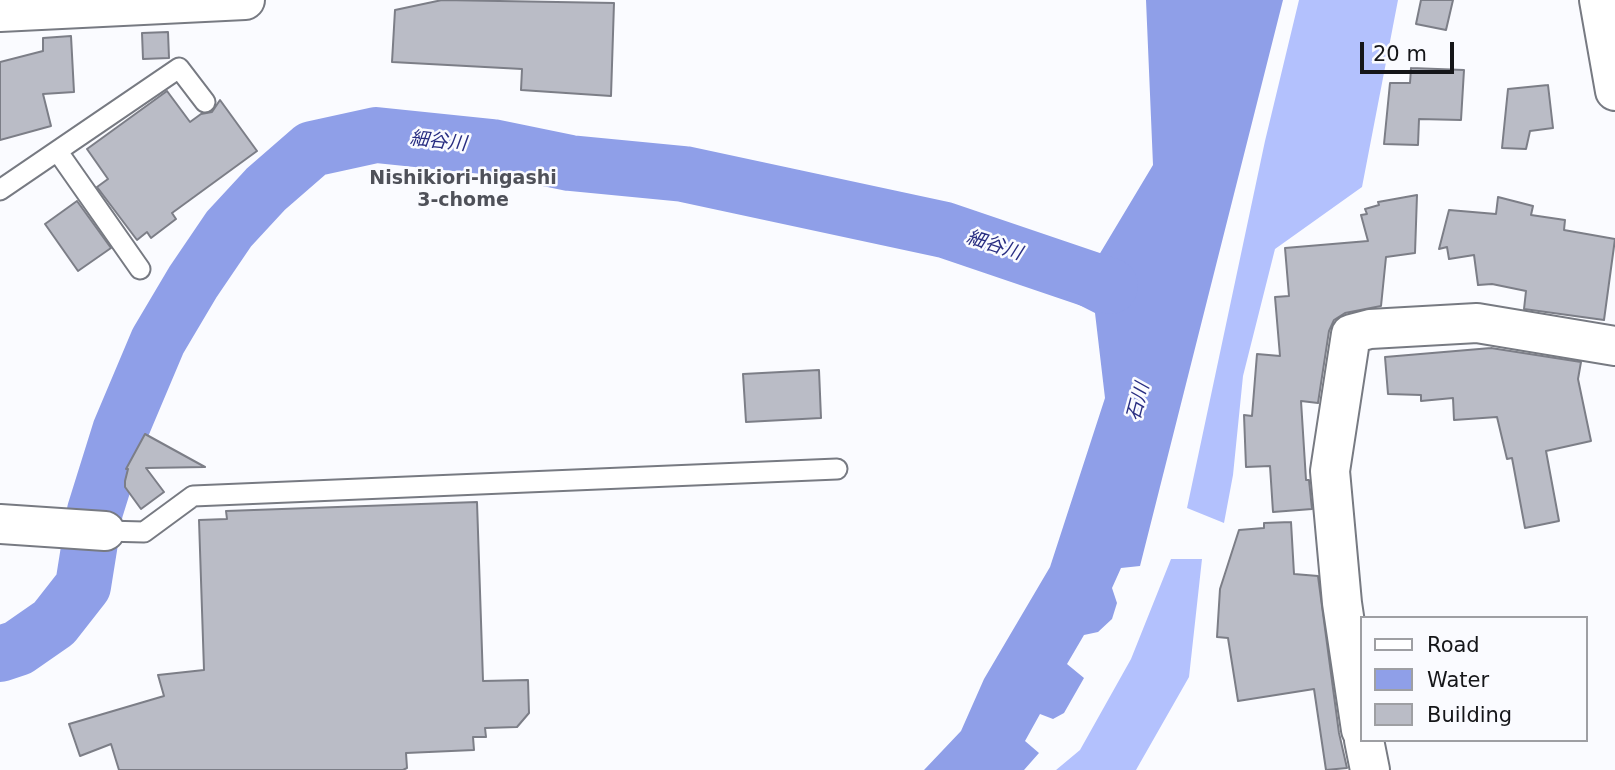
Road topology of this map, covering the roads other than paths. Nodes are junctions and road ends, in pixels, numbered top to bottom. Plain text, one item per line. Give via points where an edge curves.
1 (246, 0) edge
2 (1599, 0) edge
3 (0, 12) edge
4 (1615, 91) edge
5 (205, 102) dead end
6 (58, 152) junction
7 (0, 190) edge
8 (139, 269) dead end
9 (1615, 346) edge
10 (837, 469) dead end
11 (0, 524) edge
12 (89, 529) joint
13 (1360, 723) edge
14 (1364, 742) edge
15 (1370, 770) edge

1 - 3 street
2 - 4 street
5 - 6 lane via 179,68
6 - 7 lane
6 - 8 lane
9 - 13 street via 1477,323 1351,334 1330,471 1342,603
10 - 12 lane via 193,496 144,532
11 - 12 street
14 - 15 street

